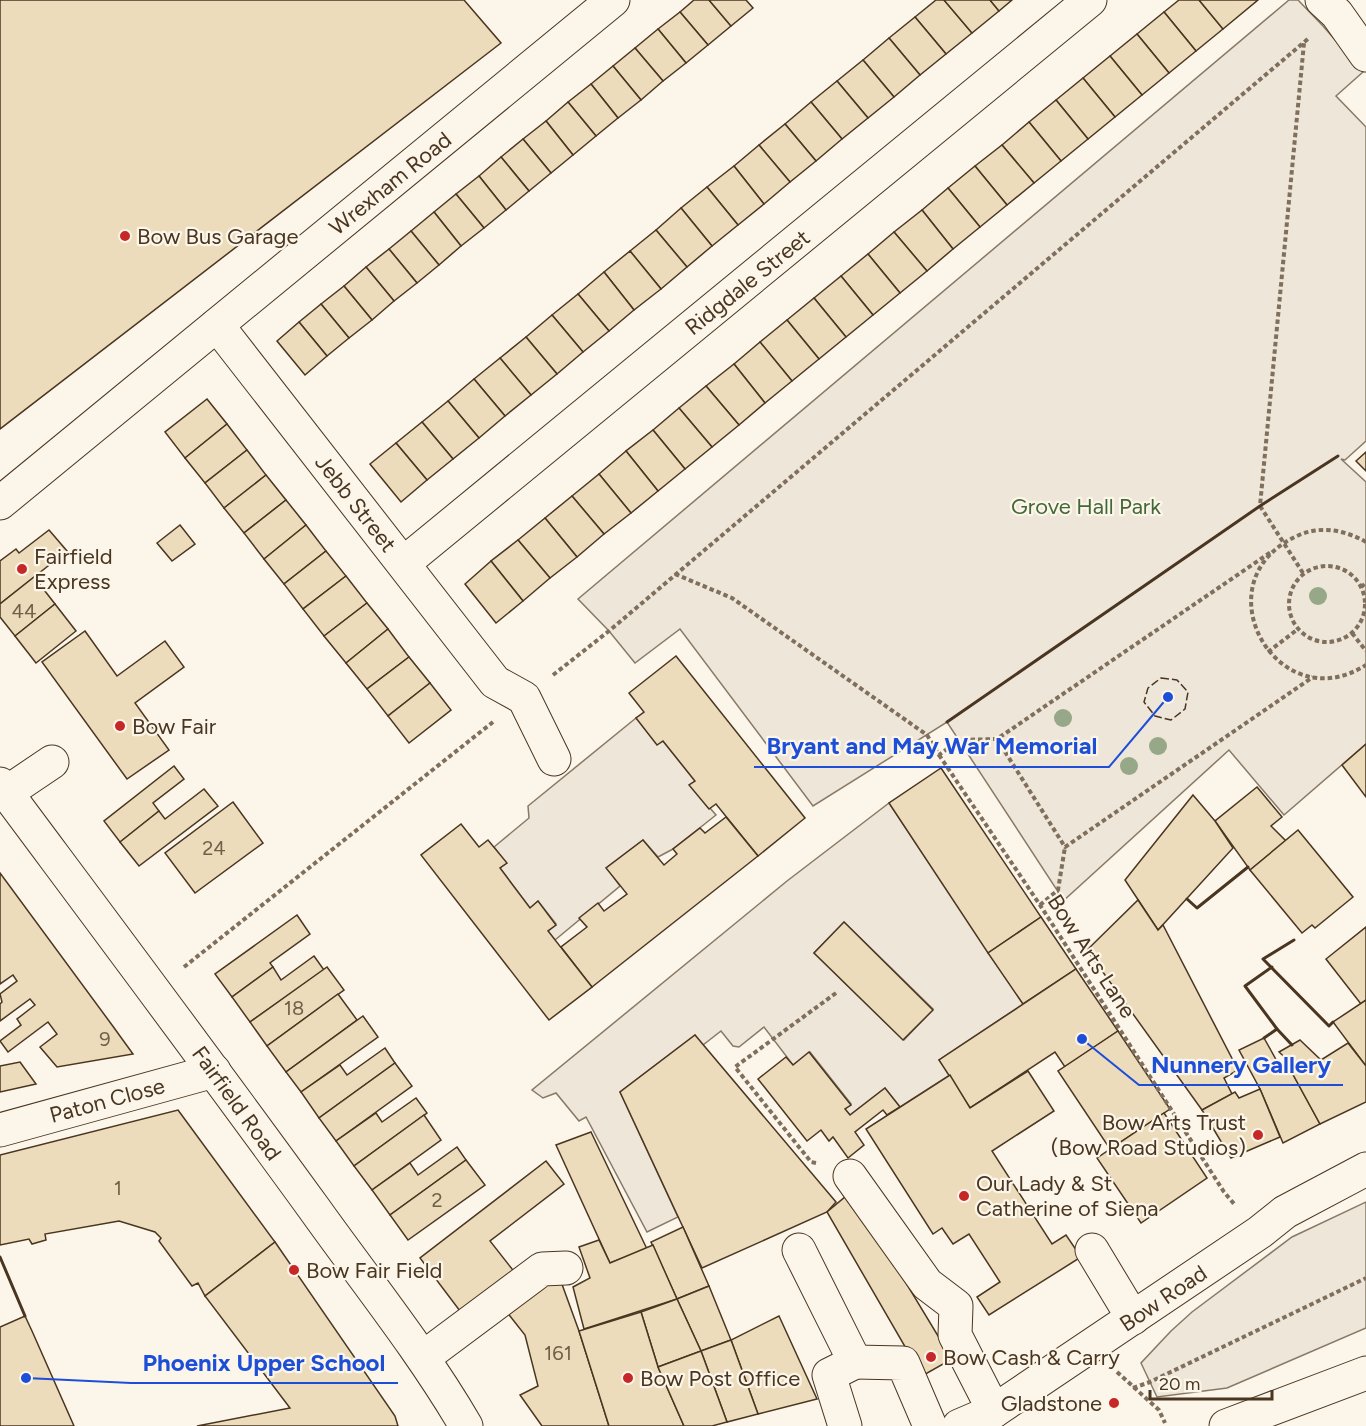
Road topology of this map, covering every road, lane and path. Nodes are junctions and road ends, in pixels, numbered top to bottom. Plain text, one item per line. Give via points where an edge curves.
1 (613, 0) edge
2 (1090, 0) edge
3 (1329, 7) edge
4 (1304, 42) junction
5 (1366, 55) edge
6 (217, 324) junction
7 (0, 503) edge
8 (1284, 542) junction
9 (1366, 543) edge
10 (1271, 552) junction
11 (404, 564) junction
12 (1303, 573) junction
13 (675, 574) junction
14 (1366, 583) edge
15 (1361, 587) junction
16 (1298, 629) junction
17 (1352, 633) junction
18 (1366, 651) edge
19 (1268, 652) junction
20 (1366, 665) edge
21 (1313, 677) junction
22 (524, 698) junction
23 (996, 739) junction
24 (939, 755) junction
25 (554, 759) dead end
26 (52, 762) dead end
27 (3, 789) edge
28 (1065, 847) junction
29 (1040, 905) junction
30 (154, 991) junction
31 (836, 993) dead end
32 (214, 1071) junction
33 (0, 1130) edge
34 (1366, 1169) edge
35 (850, 1176) joint
36 (1260, 1232) junction
37 (799, 1250) dead end
38 (1092, 1250) dead end
39 (566, 1268) dead end
40 (1366, 1278) edge
41 (1133, 1318) junction
42 (424, 1357) junction
43 (855, 1362) junction
44 (1111, 1365) dead end
45 (1366, 1373) edge
46 (1133, 1388) junction
47 (996, 1418) edge
48 (1165, 1423) dead end
49 (466, 1426) edge
50 (844, 1426) edge
51 (930, 1426) edge
52 (959, 1426) edge
53 (1226, 1426) edge

1 - 6 main road, Wrexham Road
2 - 11 main road, Ridgdale Street
3 - 4 path
3 - 5 main road
4 - 8 path via 1260,506
4 - 13 path
6 - 7 main road, Wrexham Road
6 - 11 main road, Jebb Street
8 - 9 path via 1306,532 1330,530 1353,535
8 - 10 path
8 - 12 path
10 - 19 path via 1253,587 1251,610 1256,632
10 - 23 path
11 - 22 main road, Jebb Street via 495,682
12 - 15 path via 1335,566 1346,570
12 - 16 path via 1289,594 1291,618
13 - 22 path
13 - 24 path, Bow Arts Lane via 732,598 927,735
14 - 15 path
15 - 17 path via 1365,611
16 - 17 path via 1318,642 1342,640
16 - 19 path
17 - 18 path
19 - 21 path via 1281,664
20 - 21 path via 1334,678
21 - 28 path
22 - 25 main road
22 - 30 path
23 - 24 path via 959,740
23 - 28 path
24 - 29 path, Bow Arts Lane
26 - 27 main road
27 - 30 main road, Fairfield Road
28 - 29 path via 1058,890
29 - 36 path, Bow Arts Lane via 1224,1191
30 - 32 main road, Fairfield Road
31 - 35 path via 735,1067 812,1162
32 - 33 main road, Paton Close
32 - 42 main road, Fairfield Road
34 - 36 main road, Bow Road via 1285,1212
35 - 47 main road via 927,1284 956,1306 955,1335
36 - 41 main road, Bow Road
37 - 43 main road
38 - 41 main road
39 - 42 main road via 542,1269
40 - 46 path
41 - 47 main road, Bow Road
42 - 49 main road, Fairfield Road
43 - 50 main road via 829,1375
43 - 51 main road via 903,1363
44 - 46 path
45 - 53 main road
46 - 48 path via 1159,1410
47 - 52 main road, Bow Road

